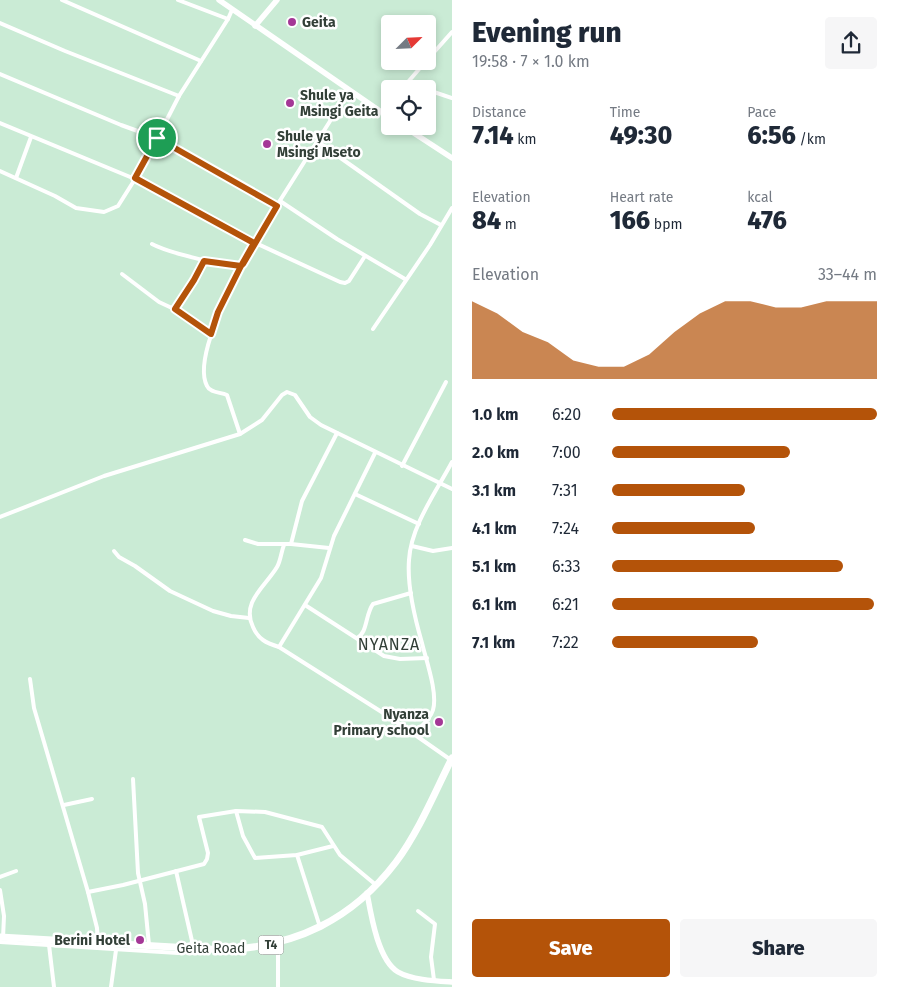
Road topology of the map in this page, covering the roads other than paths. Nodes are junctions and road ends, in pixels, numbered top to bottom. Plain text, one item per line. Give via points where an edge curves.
1 (62, 0) edge
2 (178, 0) edge
3 (219, 0) edge
4 (277, 0) edge
5 (232, 10) junction
6 (228, 20) junction
7 (0, 23) edge
8 (254, 26) junction
9 (451, 34) edge
10 (436, 50) edge
11 (201, 61) junction
12 (418, 70) edge
13 (0, 74) edge
14 (410, 80) edge
15 (349, 91) junction
16 (436, 93) edge
17 (179, 96) junction
18 (452, 98) edge
19 (381, 113) edge
20 (0, 123) edge
21 (416, 135) edge
22 (31, 137) junction
23 (157, 138) junction
24 (318, 142) junction
25 (452, 158) edge
26 (0, 171) edge
27 (16, 178) junction
28 (135, 178) junction
29 (280, 200) junction
30 (277, 206) junction
31 (452, 208) edge
32 (442, 225) junction
33 (254, 243) junction
34 (152, 244) dead end
35 (364, 256) junction
36 (204, 261) junction
37 (241, 266) junction
38 (122, 274) dead end
39 (405, 279) junction
40 (175, 309) junction
41 (373, 329) dead end
42 (211, 334) junction
43 (446, 382) dead end
44 (337, 433) junction
45 (240, 434) junction
46 (375, 453) junction
47 (452, 462) edge
48 (402, 466) junction
49 (440, 483) junction
50 (452, 489) edge
51 (355, 494) junction
52 (0, 517) edge
53 (420, 524) junction
54 (245, 540) dead end
55 (291, 544) junction
56 (284, 545) junction
57 (412, 546) junction
58 (329, 548) junction
59 (452, 548) edge
60 (114, 552) dead end
61 (411, 594) junction
62 (304, 605) junction
63 (249, 618) junction
64 (357, 638) junction
65 (279, 647) junction
66 (427, 658) junction
67 (30, 679) dead end
68 (414, 734) junction
69 (451, 759) edge
70 (133, 779) dead end
71 (92, 799) dead end
72 (64, 805) junction
73 (236, 811) junction
74 (333, 846) junction
75 (297, 855) junction
76 (16, 871) dead end
77 (176, 872) junction
78 (0, 877) edge
79 (140, 880) junction
80 (376, 885) junction
81 (0, 890) edge
82 (88, 892) junction
83 (367, 893) junction
84 (418, 911) dead end
85 (320, 927) junction
86 (1, 939) edge
87 (98, 944) junction
88 (278, 944) junction
89 (49, 945) junction
90 (149, 946) junction
91 (190, 949) junction
92 (116, 950) junction
93 (178, 954) dead end
94 (434, 980) junction
95 (452, 982) edge
96 (54, 987) edge
97 (112, 987) edge
98 (278, 987) edge

1 - 11 street
2 - 6 street
3 - 5 street
4 - 8 street
5 - 6 street
5 - 8 street
6 - 11 street
7 - 17 street
8 - 15 street
9 - 10 street
11 - 17 street
12 - 14 street
13 - 23 street
15 - 19 street
15 - 24 street
16 - 18 street
17 - 23 street
20 - 22 street
21 - 25 street
22 - 27 street
22 - 28 street
23 - 28 street
23 - 30 street
24 - 29 street
24 - 32 street via 420,214
26 - 27 street
27 - 28 street via 76,208 104,212 118,206
28 - 33 street
29 - 30 street
29 - 35 street
30 - 33 street
31 - 32 street
32 - 39 street
33 - 35 street via 345,283
33 - 37 street
34 - 36 street
35 - 39 street
36 - 37 street
36 - 40 street
37 - 42 street
38 - 40 street via 159,302
39 - 41 street
40 - 42 street
42 - 45 street via 205,364 206,384 227,395
43 - 48 street
44 - 45 street via 310,417 295,395 287,392 262,420
44 - 46 street
44 - 55 street via 302,501
45 - 52 street via 104,476
46 - 48 street
46 - 51 street
47 - 49 street
48 - 49 street
49 - 50 street
49 - 53 street
51 - 53 street
51 - 58 street
53 - 57 street
54 - 56 street
55 - 56 street
55 - 58 street
56 - 63 street via 278,564 251,604
57 - 59 street via 432,551
57 - 61 street via 408,566
58 - 62 street via 322,578
60 - 63 street via 170,591 224,615
61 - 64 street via 373,604 363,633
61 - 66 street
62 - 64 street
62 - 65 street
63 - 65 street via 259,638
64 - 66 street via 384,656
65 - 68 street
66 - 68 street via 434,703 428,719
67 - 72 street via 36,714
68 - 69 street
69 - 80 highway, Geita Road / T4 via 408,844
70 - 79 street
71 - 72 street
72 - 82 street
73 - 74 street via 265,812 318,825
73 - 75 street via 243,836 255,858
73 - 77 street via 199,817 207,859 202,865
74 - 75 street
74 - 80 street
75 - 85 street
76 - 78 street
77 - 79 street
77 - 91 street via 192,941
79 - 82 street
79 - 90 street via 147,912
80 - 83 highway, Geita Road / T4
81 - 86 street via 4,916
82 - 87 street
83 - 85 highway, Geita Road / T4
83 - 94 street via 383,953 390,964 402,974
84 - 94 street via 434,924 431,957
85 - 88 highway, Geita Road / T4
86 - 87 highway, Geita Road / T4
86 - 89 street
87 - 90 highway, Geita Road / T4
88 - 91 highway, Geita Road / T4 via 241,949
88 - 98 street
89 - 92 street
89 - 96 street
90 - 91 highway, Geita Road / T4
92 - 93 street
92 - 97 street
94 - 95 street

